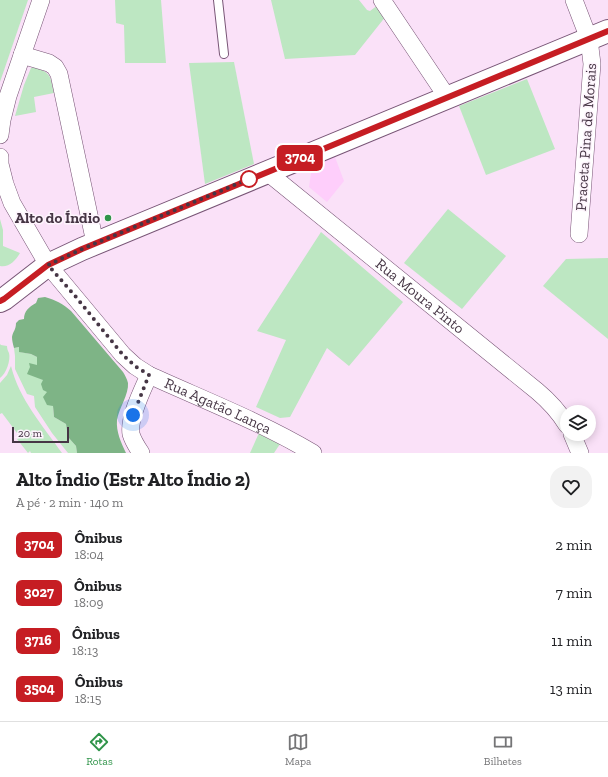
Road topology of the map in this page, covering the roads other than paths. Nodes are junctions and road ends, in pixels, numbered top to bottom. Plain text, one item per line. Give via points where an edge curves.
1 (41, 0) edge
2 (218, 0) edge
3 (382, 0) edge
4 (574, 0) edge
5 (598, 35) edge
6 (224, 54) dead end
7 (22, 55) junction
8 (447, 98) junction
9 (0, 135) edge
10 (0, 157) edge
11 (267, 172) junction
12 (579, 234) dead end
13 (95, 243) junction
14 (48, 265) junction
15 (0, 301) edge
16 (149, 375) junction
17 (560, 414) edge
18 (577, 441) edge
19 (141, 453) edge
20 (313, 453) edge
21 (585, 453) edge

1 - 7 street
2 - 6 lane
3 - 8 street
4 - 5 street, Praceta Pina de Morais
5 - 8 main road
5 - 12 street, Praceta Pina de Morais via 592,64
7 - 9 street via 8,96
7 - 13 street via 55,67 59,74
8 - 11 main road
10 - 14 street, Rua Agatão Lança via 4,184 12,203
11 - 13 main road
11 - 17 street, Rua Moura Pinto via 537,390
13 - 14 main road
14 - 15 main road
14 - 16 street, Rua Agatão Lança via 123,355
16 - 19 street via 130,424 134,441
16 - 20 street, Rua Agatão Lança via 262,426
18 - 21 street

